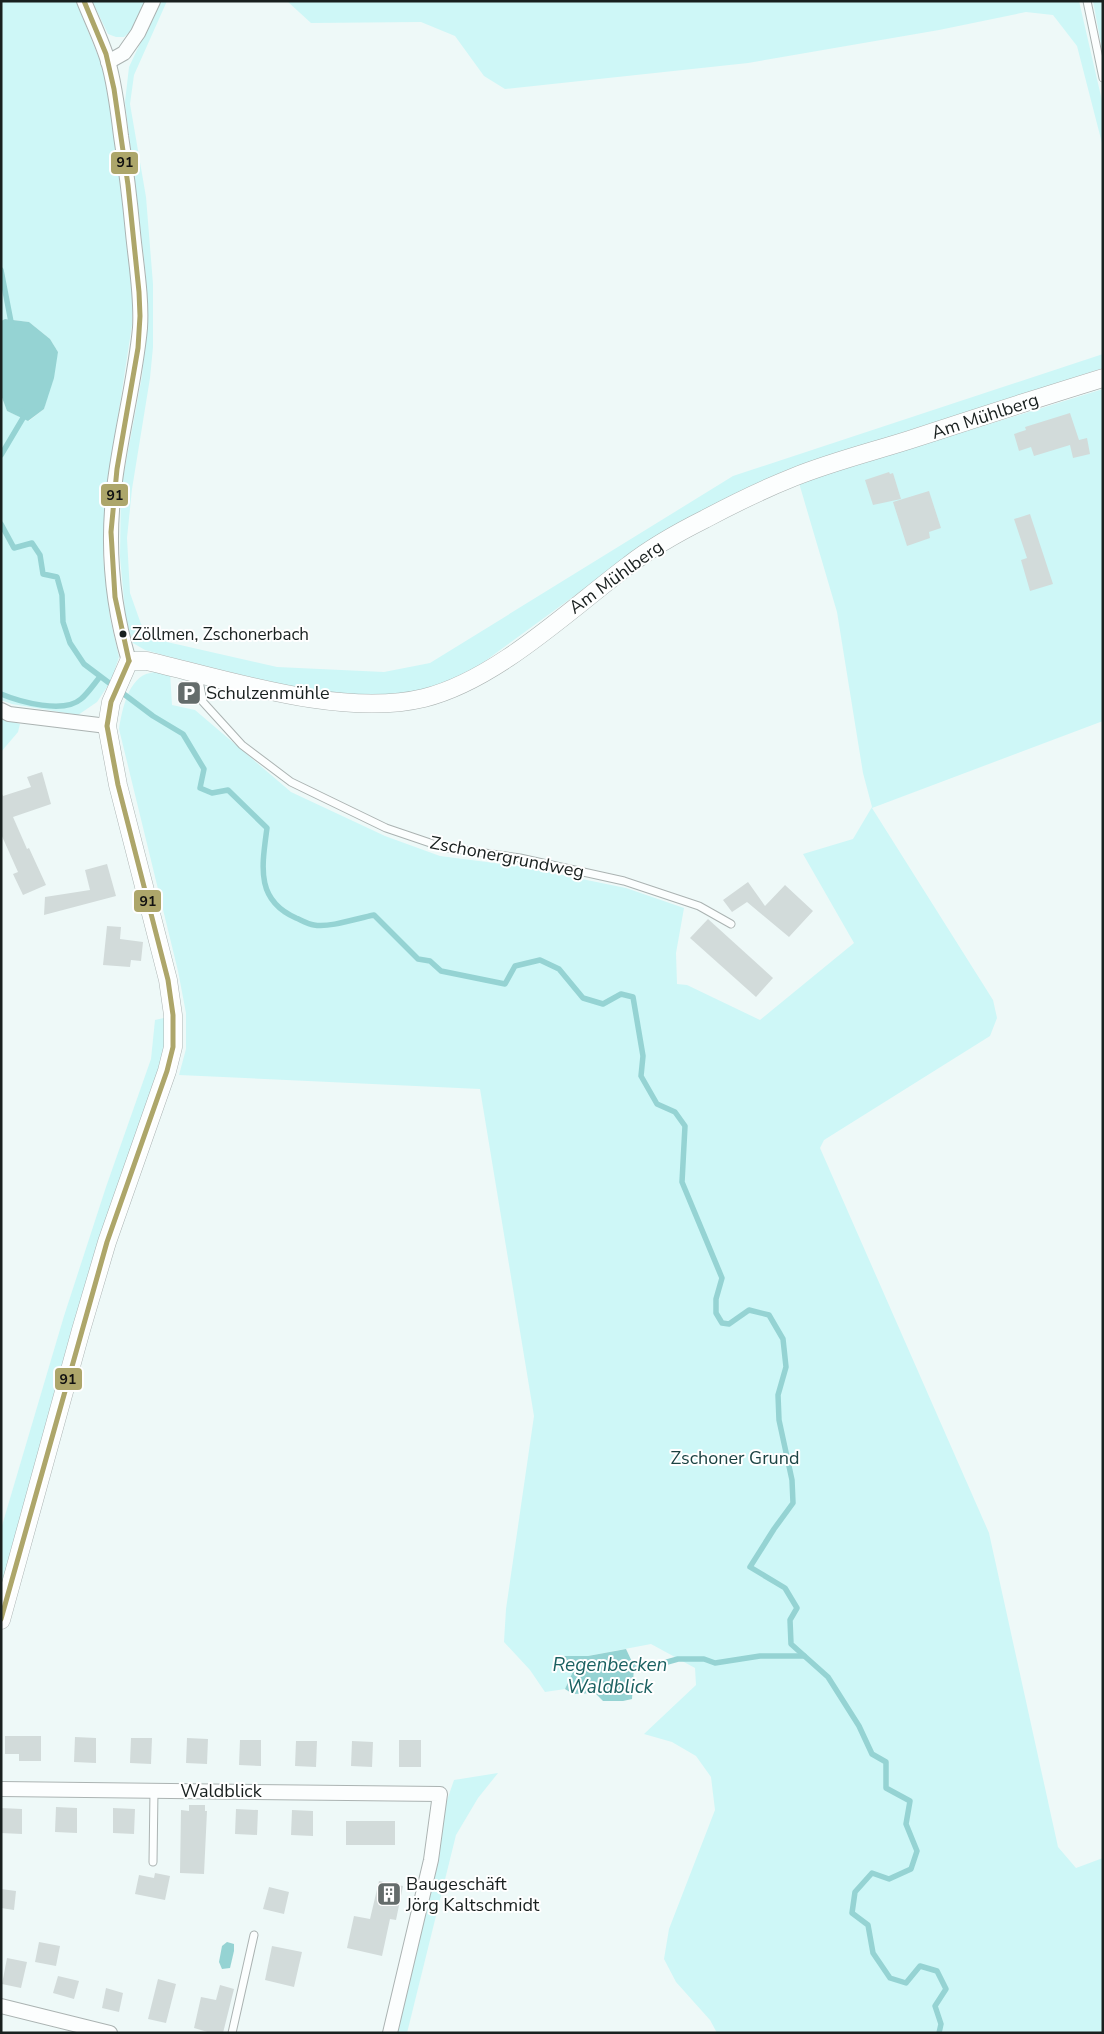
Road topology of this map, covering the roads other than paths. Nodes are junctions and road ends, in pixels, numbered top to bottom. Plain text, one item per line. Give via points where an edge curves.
1 (84, 1) edge
2 (153, 1) edge
3 (1086, 1) edge
4 (108, 62) junction
5 (1103, 78) edge
6 (1103, 378) edge
7 (126, 666) junction
8 (198, 673) junction
9 (1, 710) edge
10 (107, 726) junction
11 (731, 924) dead end
12 (1, 1620) edge
13 (1, 1789) edge
14 (154, 1791) junction
15 (153, 1862) dead end
16 (254, 1935) dead end
17 (1, 2006) edge
18 (110, 2033) edge
19 (232, 2033) edge
20 (390, 2033) edge

1 - 4 street
2 - 4 street via 124,53
3 - 5 lane
4 - 7 street via 118,107 140,301 134,376 114,487 111,525 110,559
6 - 8 street, Am Mühlberg via 795,476 666,540 631,563 515,653 484,672 426,698 391,704 351,703 280,692
7 - 8 street, Am Mühlberg via 148,661
7 - 10 street via 111,702
8 - 11 lane, Zschonergrundweg via 203,702 242,745 291,782 386,828 442,847 520,858 624,881 699,906
9 - 10 street via 9,714
10 - 12 street via 118,785 168,980 173,1047 91,1295
13 - 14 street, Waldblick
14 - 15 lane
14 - 20 street, Waldblick via 440,1794 431,1860
16 - 19 lane
17 - 18 street

